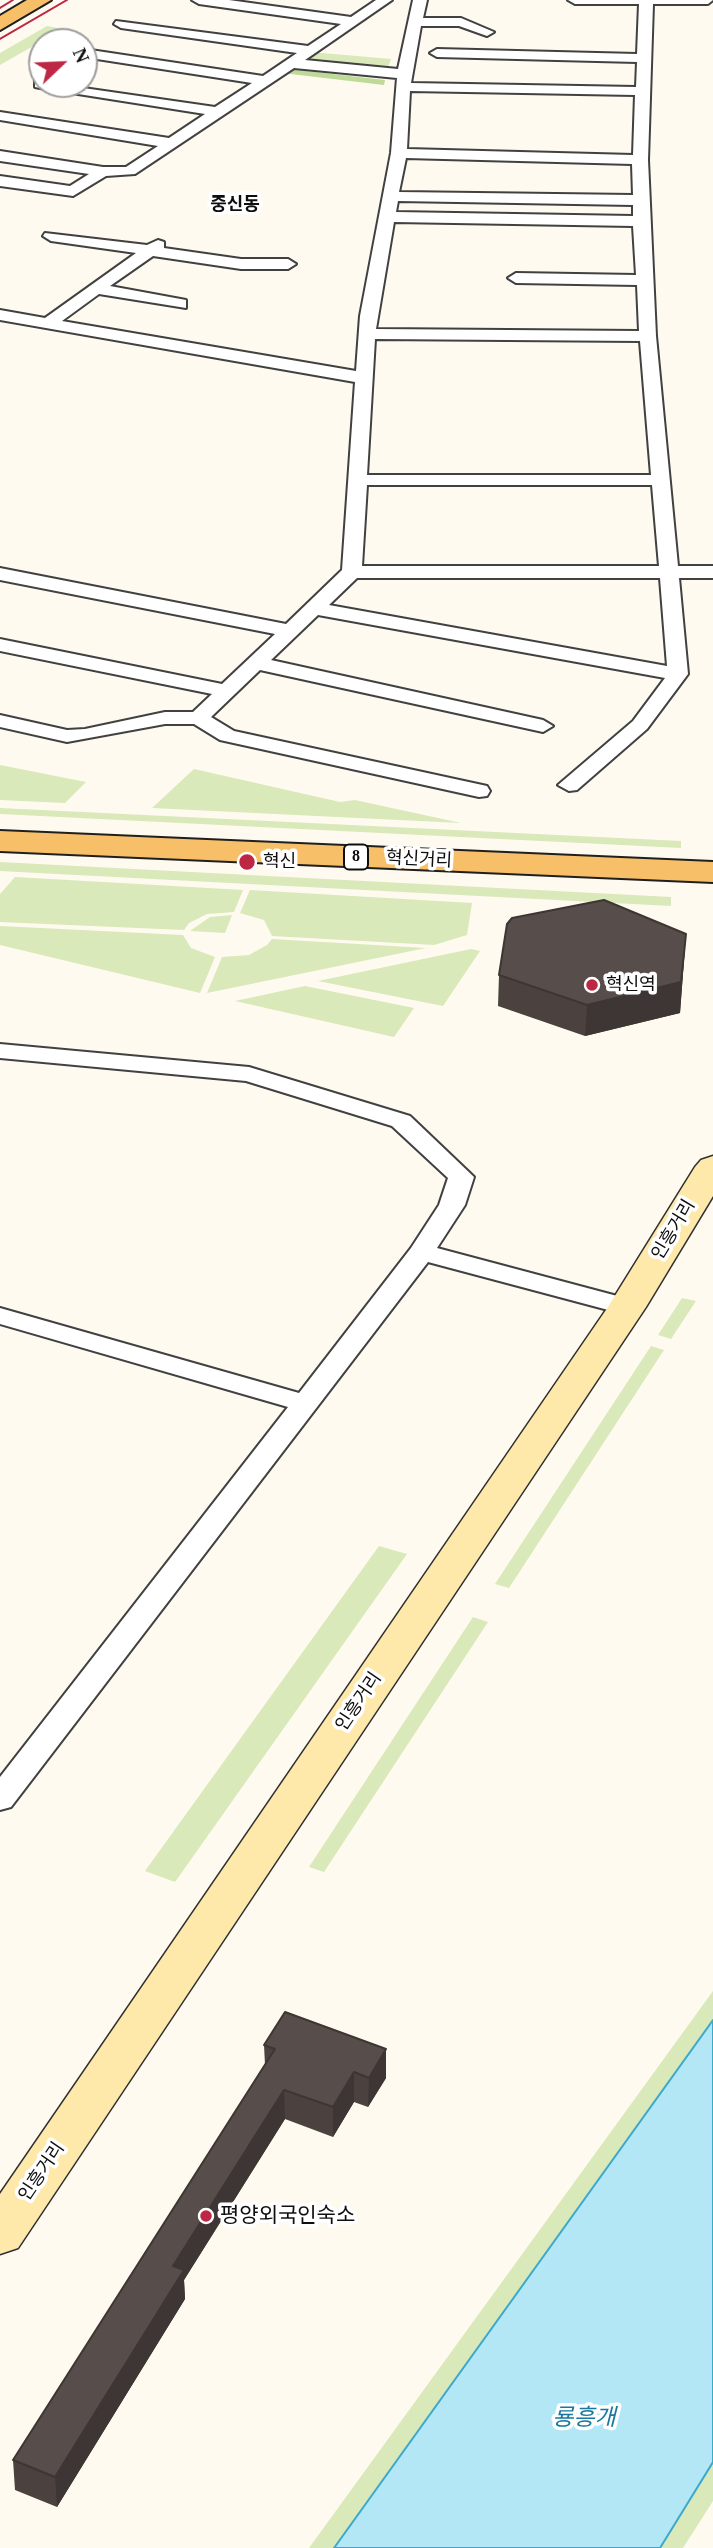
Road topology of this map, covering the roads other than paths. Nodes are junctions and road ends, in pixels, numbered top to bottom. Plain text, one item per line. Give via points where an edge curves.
1 (41, 0) edge
2 (199, 0) edge
3 (385, 0) edge
4 (420, 0) edge
5 (575, 0) edge
6 (708, 0) edge
7 (646, 2) junction
8 (352, 21) junction
9 (417, 22) junction
10 (0, 23) edge
11 (121, 24) dead end
12 (487, 32) dead end
13 (309, 50) junction
14 (437, 53) dead end
15 (98, 55) edge
16 (644, 58) junction
17 (289, 63) junction
18 (264, 80) junction
19 (404, 80) junction
20 (642, 91) junction
21 (98, 93) edge
22 (217, 112) junction
23 (0, 116) edge
24 (170, 143) junction
25 (399, 153) junction
26 (0, 156) edge
27 (639, 160) junction
28 (103, 172) junction
29 (0, 181) edge
30 (390, 196) junction
31 (640, 200) junction
32 (387, 217) junction
33 (641, 222) junction
34 (51, 236) dead end
35 (157, 246) junction
36 (288, 264) dead end
37 (516, 278) dead end
38 (645, 280) junction
39 (97, 289) junction
40 (180, 304) dead end
41 (0, 315) edge
42 (48, 323) junction
43 (367, 334) junction
44 (648, 336) junction
45 (364, 378) junction
46 (358, 480) junction
47 (662, 480) junction
48 (671, 571) junction
49 (352, 572) junction
50 (713, 572) edge
51 (0, 574) edge
52 (314, 608) junction
53 (289, 631) junction
54 (0, 645) edge
55 (256, 663) junction
56 (678, 674) junction
57 (227, 691) junction
58 (198, 719) junction
59 (0, 721) edge
60 (543, 726) dead end
61 (569, 785) dead end
62 (479, 791) dead end
63 (0, 841) edge
64 (713, 872) edge
65 (0, 1051) edge
66 (713, 1167) edge
67 (422, 1252) junction
68 (627, 1307) junction
69 (0, 1316) edge
70 (305, 1404) junction
71 (5, 1785) edge
72 (0, 2234) edge

1 - 10 main road
2 - 8 street
3 - 8 street
4 - 9 street
5 - 7 street
6 - 7 street
7 - 16 street
8 - 13 street
9 - 12 street via 461,22
9 - 19 street
11 - 13 street
13 - 17 street
14 - 16 street
15 - 18 street
16 - 20 street
17 - 18 street
17 - 19 street
18 - 22 street
19 - 20 street
19 - 25 street
20 - 27 street
21 - 22 street
22 - 24 street
23 - 24 street
24 - 28 street via 130,171
25 - 27 street
25 - 30 street
26 - 28 street
27 - 31 street
28 - 29 street via 73,191
30 - 31 street
30 - 32 street
31 - 33 street
32 - 33 street
32 - 43 street
33 - 38 street
34 - 35 street
35 - 36 street via 241,264
35 - 39 street
37 - 38 street
38 - 44 street
39 - 40 street
39 - 42 street
41 - 42 street
42 - 45 street
43 - 44 street
43 - 45 street
44 - 47 street
45 - 46 street
46 - 47 street
46 - 49 street
47 - 48 street
48 - 49 street
48 - 50 street
48 - 56 street
49 - 52 street
51 - 53 street
52 - 53 street
52 - 56 street
53 - 55 street
54 - 57 street
55 - 57 street
55 - 60 street
56 - 61 street via 640,725
57 - 58 street
58 - 59 street via 165,718 67,736
58 - 62 street via 227,736
63 - 64 main road, 혁신거리 / 8
65 - 67 street via 249,1074 401,1121 461,1177 452,1205
66 - 68 main road, 인흥거리
67 - 68 street
67 - 70 street
68 - 72 main road, 인흥거리
69 - 70 street
70 - 71 street

